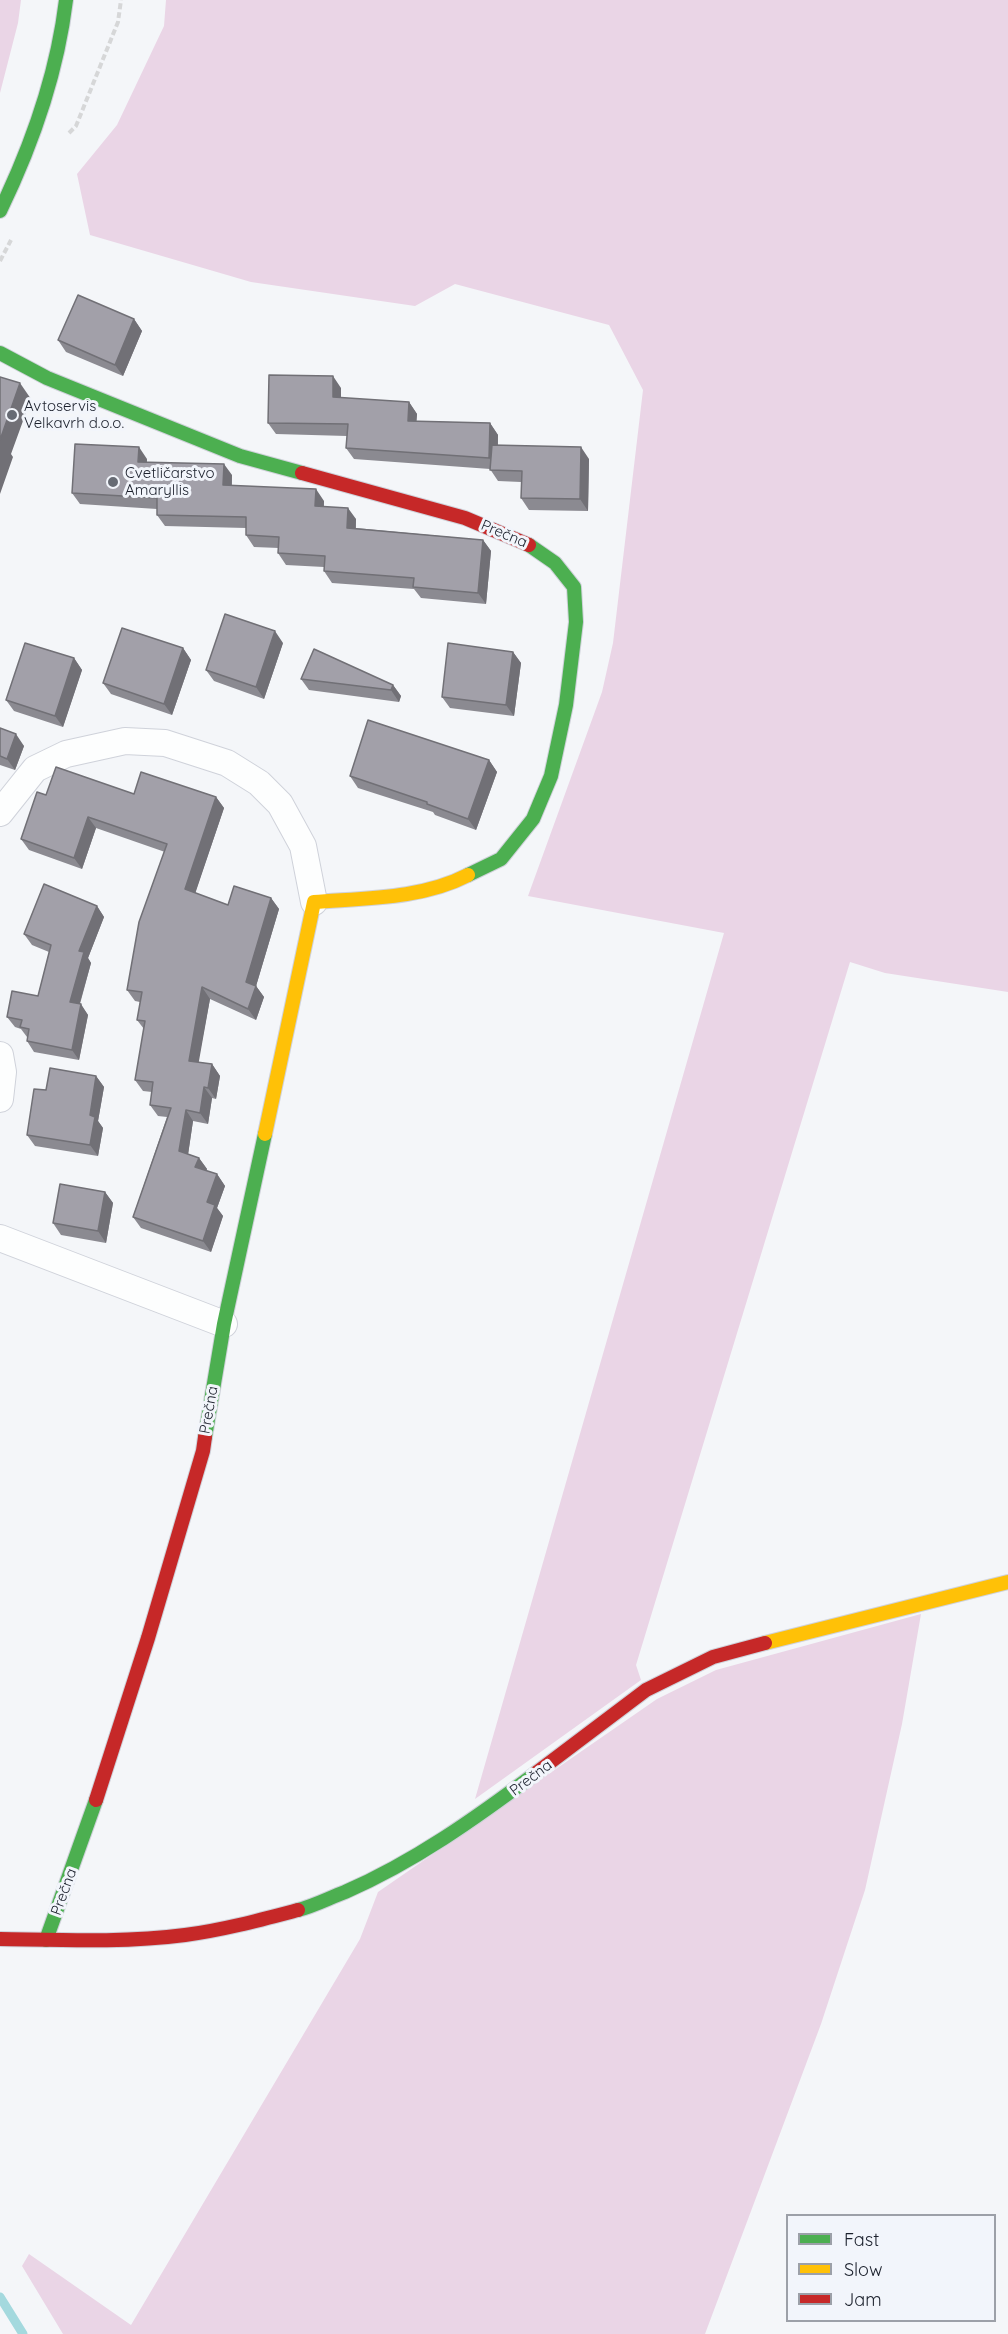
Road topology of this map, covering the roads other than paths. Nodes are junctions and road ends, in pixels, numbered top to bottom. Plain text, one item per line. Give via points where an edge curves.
1 (66, 0) edge
2 (0, 211) edge
3 (0, 353) edge
4 (0, 813) edge
5 (314, 902) junction
6 (0, 1055) edge
7 (0, 1099) edge
8 (0, 1239) edge
9 (224, 1323) junction
10 (1008, 1582) edge
11 (0, 1939) edge
12 (46, 1940) junction

1 - 2 street via 50,89 21,170
3 - 5 street, Prečna via 47,378 240,456 465,519 526,542 555,563 574,587 576,622 566,705 551,776 533,819 501,859 447,886 383,897
4 - 5 street, Prečna via 35,769 66,754 125,741 165,743 227,763 259,783 280,804 303,846
5 - 9 street, Prečna
6 - 7 street
8 - 9 street
9 - 12 street, Prečna via 203,1450 148,1638
10 - 12 street, Prečna via 713,1658 646,1689 468,1823 384,1872 307,1908 184,1935
11 - 12 street, Prečna

